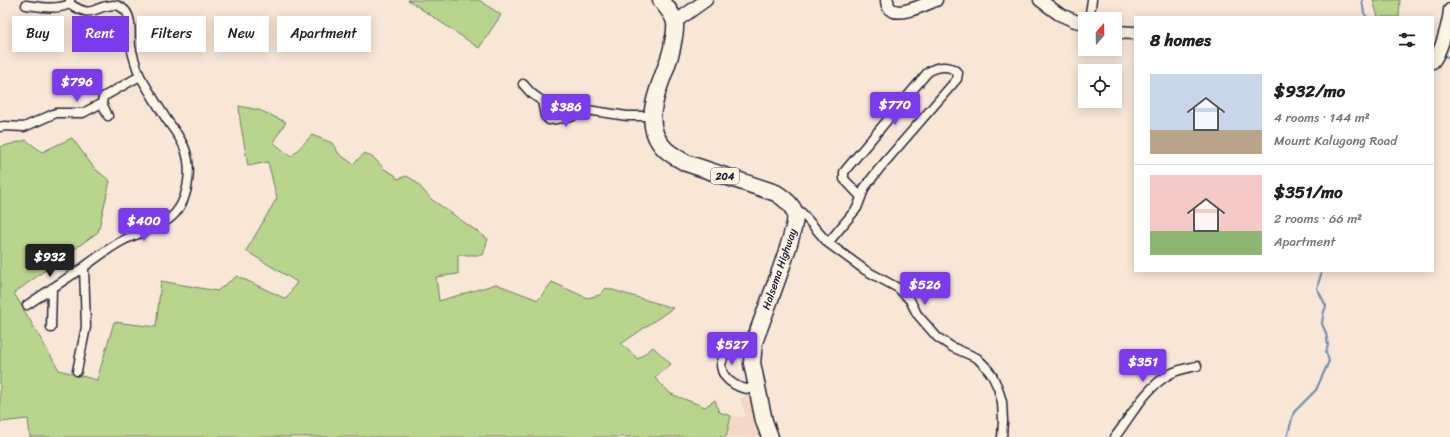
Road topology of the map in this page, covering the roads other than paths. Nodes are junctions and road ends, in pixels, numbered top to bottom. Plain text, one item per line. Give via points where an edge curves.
1 (661, 0) edge
2 (706, 0) edge
3 (887, 0) edge
4 (936, 0) edge
5 (1040, 0) edge
6 (1092, 0) edge
7 (70, 2) edge
8 (26, 5) dead end
9 (1450, 10) edge
10 (1090, 12) edge
11 (675, 22) junction
12 (1078, 22) edge
13 (1122, 32) edge
14 (1134, 33) edge
15 (1436, 56) edge
16 (140, 76) junction
17 (523, 84) dead end
18 (102, 103) junction
19 (108, 116) dead end
20 (652, 116) junction
21 (0, 127) edge
22 (861, 197) junction
23 (791, 205) junction
24 (828, 243) junction
25 (84, 267) junction
26 (52, 288) junction
27 (27, 305) dead end
28 (51, 328) dead end
29 (717, 342) dead end
30 (1197, 366) dead end
31 (77, 371) dead end
32 (757, 388) junction
33 (770, 437) edge
34 (1002, 437) edge
35 (1115, 437) edge

1 - 11 highway
2 - 11 street
3 - 4 street via 891,10 899,12
5 - 12 street via 1059,14
6 - 10 street
7 - 8 street via 64,7 56,8
7 - 16 street via 84,12 114,5 125,10 129,16 132,53
9 - 15 street
11 - 20 highway, 204 via 671,53
13 - 14 street
16 - 18 street via 104,95
16 - 25 street via 185,148 188,162 186,192 179,209 170,219 122,241
17 - 20 street via 542,101 547,120 571,117 587,110 627,116
18 - 19 street
18 - 21 street via 83,113 56,113 24,127
20 - 23 highway, 204 via 652,126 656,135 673,156 776,193
22 - 22 street via 865,187 879,169 953,85 958,76 957,71 944,67 927,73 844,172 844,179
22 - 24 street via 857,208
23 - 24 street via 802,213
23 - 32 highway, Halsema Highway via 795,214 790,239 754,342 752,364
24 - 34 street via 865,270 898,288 937,337 977,358 985,366 992,375 1002,402
25 - 26 street
25 - 31 street via 86,326
26 - 27 street
26 - 28 street
29 - 32 street via 723,358 721,366 728,379 744,389
30 - 35 street via 1180,369 1160,381 1149,391
32 - 33 highway, Halsema Highway

